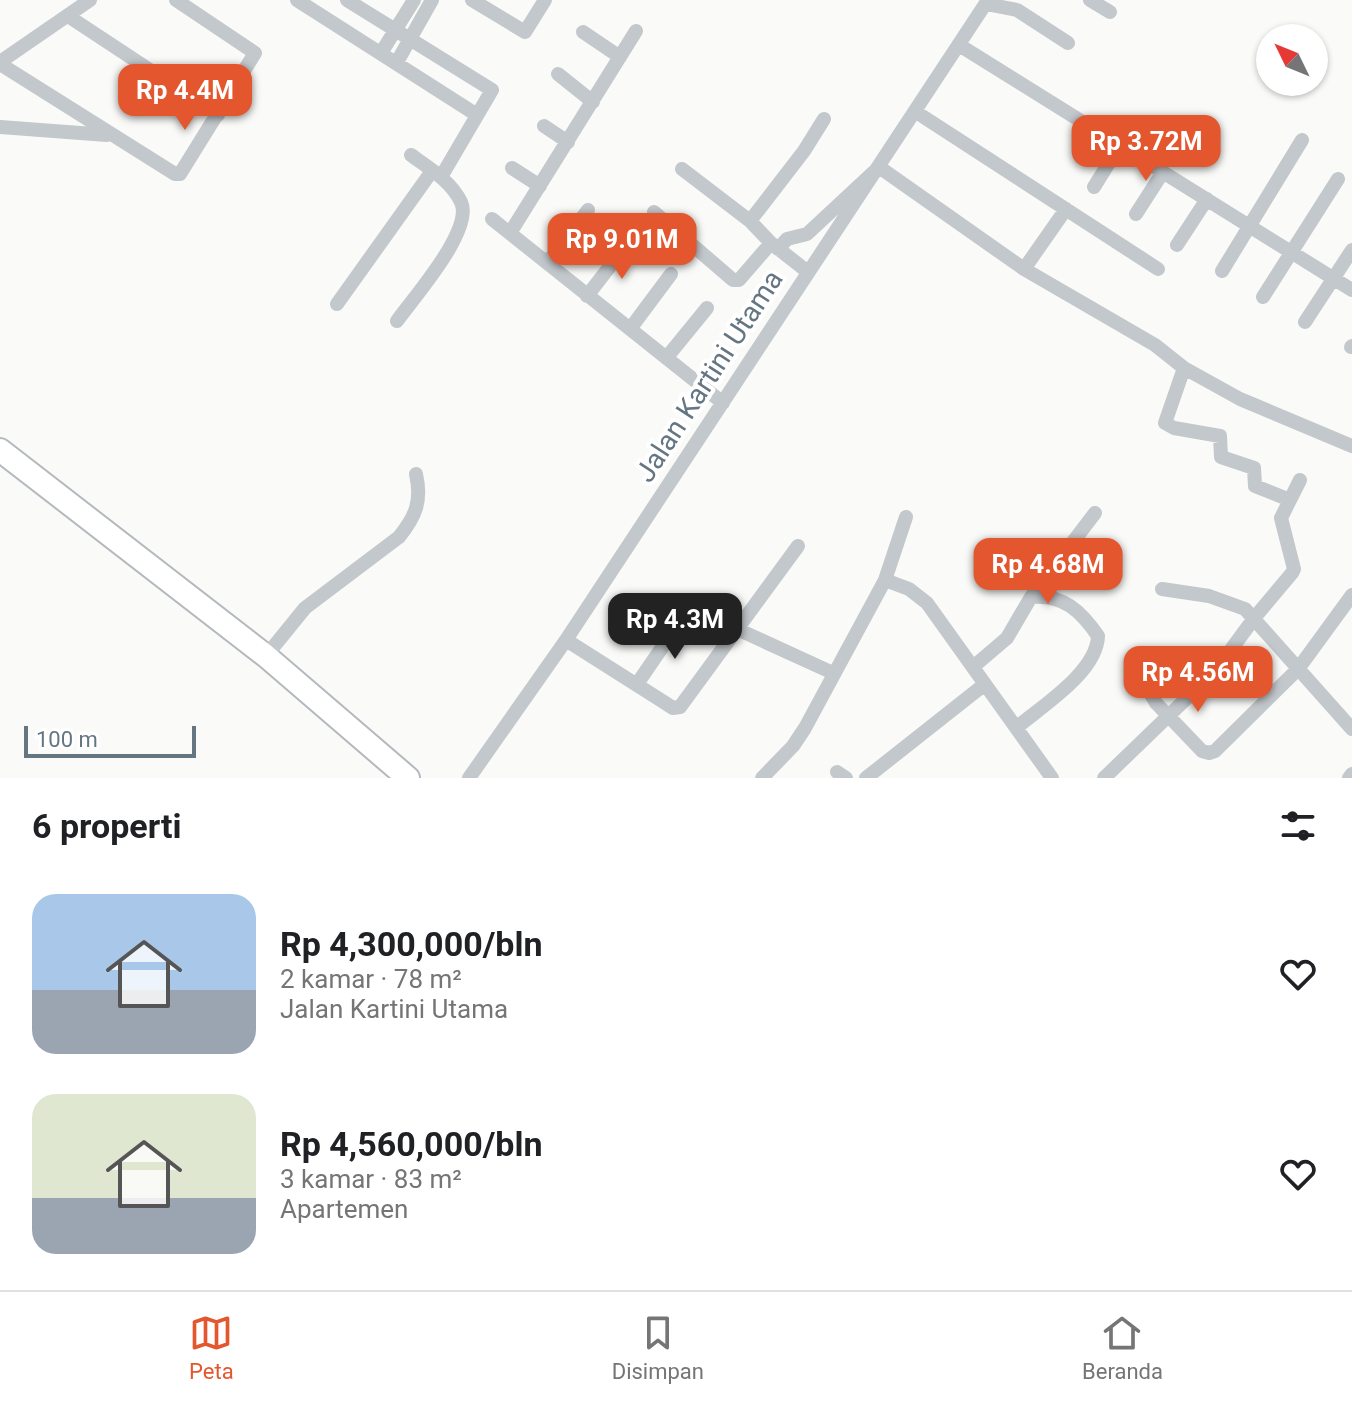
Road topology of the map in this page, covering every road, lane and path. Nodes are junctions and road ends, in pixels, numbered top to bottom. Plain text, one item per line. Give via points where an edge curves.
1 (90, 0) edge
2 (176, 0) edge
3 (297, 0) edge
4 (347, 0) edge
5 (414, 0) edge
6 (432, 0) edge
7 (472, 0) edge
8 (545, 0) edge
9 (1090, 0) edge
10 (987, 2) edge
11 (1110, 12) dead end
12 (68, 16) junction
13 (395, 30) junction
14 (636, 31) dead end
15 (583, 32) dead end
16 (409, 39) junction
17 (1068, 43) dead end
18 (959, 45) junction
19 (381, 53) junction
20 (620, 57) junction
21 (397, 62) junction
22 (0, 63) edge
23 (558, 74) dead end
24 (593, 102) junction
25 (916, 112) junction
26 (218, 115) junction
27 (477, 115) junction
28 (824, 119) dead end
29 (544, 126) dead end
30 (0, 127) edge
31 (109, 135) junction
32 (1302, 140) dead end
33 (568, 142) junction
34 (1120, 145) junction
35 (411, 155) dead end
36 (879, 167) junction
37 (512, 168) dead end
38 (682, 169) dead end
39 (1163, 172) junction
40 (436, 174) junction
41 (1338, 179) dead end
42 (540, 186) junction
43 (1094, 187) dead end
44 (1207, 199) junction
45 (1066, 209) junction
46 (588, 210) dead end
47 (654, 212) dead end
48 (1136, 214) dead end
49 (492, 219) dead end
50 (750, 221) junction
51 (1250, 225) junction
52 (510, 233) junction
53 (628, 243) dead end
54 (1177, 245) dead end
55 (775, 246) junction
56 (1352, 250) edge
57 (1292, 252) junction
58 (547, 263) junction
59 (1024, 269) junction
60 (1158, 269) dead end
61 (1222, 271) dead end
62 (808, 272) junction
63 (671, 274) dead end
64 (1334, 278) junction
65 (1352, 290) edge
66 (587, 296) junction
67 (1263, 297) dead end
68 (337, 304) dead end
69 (707, 308) dead end
70 (397, 321) dead end
71 (1305, 322) dead end
72 (630, 329) junction
73 (667, 357) junction
74 (1184, 368) junction
75 (723, 403) junction
76 (1352, 446) edge
77 (0, 450) edge
78 (416, 474) dead end
79 (1300, 480) dead end
80 (1290, 500) junction
81 (1095, 513) dead end
82 (906, 517) dead end
83 (798, 546) dead end
84 (885, 580) junction
85 (1162, 589) dead end
86 (1352, 595) edge
87 (1031, 597) junction
88 (683, 617) dead end
89 (1255, 617) junction
90 (737, 629) junction
91 (566, 640) junction
92 (266, 656) junction
93 (973, 667) junction
94 (1298, 669) junction
95 (833, 673) junction
96 (1143, 681) dead end
97 (637, 684) junction
98 (985, 684) junction
99 (1168, 716) junction
100 (1016, 728) junction
101 (1352, 729) edge
102 (408, 778) edge
103 (469, 778) edge
104 (762, 778) edge
105 (866, 778) edge
106 (1052, 778) edge
107 (1104, 778) edge

1 - 12 street
2 - 26 street via 255,53
3 - 19 street
4 - 13 street
5 - 13 street
6 - 16 street
7 - 8 street via 525,32
9 - 11 street
10 - 17 street via 1017,10
10 - 18 street, Jalan Kartini Utama
12 - 22 street
12 - 26 street
13 - 16 street
13 - 19 street
14 - 20 street
15 - 20 street
16 - 21 street
16 - 27 street via 492,90
18 - 25 street, Jalan Kartini Utama
18 - 34 street
19 - 21 street
20 - 24 street
21 - 27 street
22 - 31 street
23 - 24 street
24 - 33 street
25 - 36 street, Jalan Kartini Utama
25 - 45 street
26 - 31 street via 180,174
27 - 40 street
28 - 50 street
29 - 33 street
30 - 31 street
32 - 51 street
33 - 42 street
34 - 39 street
34 - 43 street
35 - 40 street
36 - 55 street via 810,231
36 - 59 street
36 - 62 street, Jalan Kartini Utama
37 - 42 street
38 - 50 street
39 - 44 street
39 - 48 street
40 - 68 street
40 - 70 street via 463,206 463,221
41 - 57 street
42 - 52 street
44 - 51 street
44 - 54 street
45 - 59 street
45 - 60 street
46 - 58 street
47 - 55 street via 736,281
49 - 52 street
50 - 55 street
51 - 57 street
51 - 61 street
52 - 58 street
53 - 66 street
55 - 62 street
56 - 64 street
57 - 64 street
57 - 67 street
58 - 66 street
59 - 74 street via 1155,345
62 - 75 street, Jalan Kartini Utama
63 - 72 street
64 - 65 street
64 - 71 street
66 - 72 street
69 - 73 street
72 - 73 street
73 - 75 street
74 - 76 street via 1240,399
74 - 80 street via 1165,423 1218,435 1221,457 1252,466 1255,486
75 - 91 street, Jalan Kartini Utama
77 - 92 highway
78 - 92 street via 419,504 399,537 305,608
79 - 80 street
80 - 89 street via 1281,523 1294,569
81 - 87 street
82 - 84 street
83 - 90 street
84 - 93 street via 927,603
84 - 95 street
85 - 89 street via 1209,596
86 - 94 street
87 - 93 street via 1007,638
87 - 100 street via 1070,604 1098,636 1098,647 1076,678
88 - 97 street
89 - 94 street
89 - 99 street via 1216,670
90 - 95 street
90 - 97 street via 680,707 673,708
91 - 97 street
91 - 103 street, Jalan Kartini Utama
92 - 102 highway
93 - 98 street
94 - 99 street via 1215,751 1202,751
94 - 101 street
95 - 104 street via 793,746
96 - 99 street
98 - 100 street
98 - 105 street
99 - 107 street
100 - 106 street

